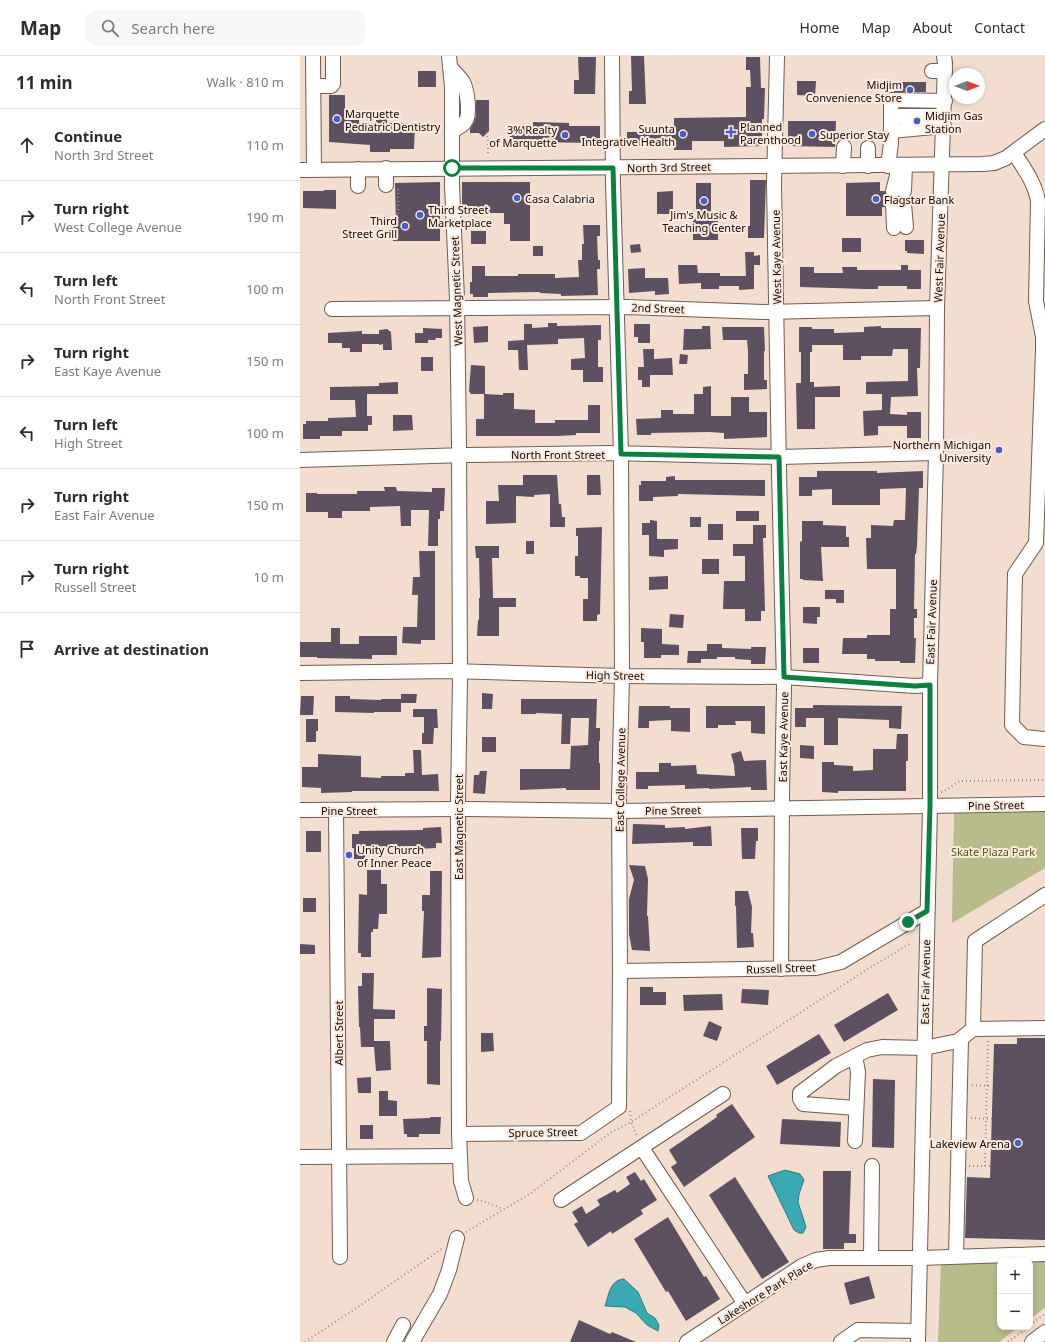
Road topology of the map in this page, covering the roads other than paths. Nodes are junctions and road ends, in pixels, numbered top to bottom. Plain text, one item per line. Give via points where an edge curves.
1 (313, 56) edge
2 (334, 56) edge
3 (612, 56) edge
4 (777, 56) edge
5 (450, 62) edge
6 (943, 63) edge
7 (314, 86) junction
8 (945, 101) junction
9 (895, 116) junction
10 (944, 121) junction
11 (1045, 129) edge
12 (895, 131) junction
13 (844, 147) dead end
14 (868, 148) dead end
15 (1014, 153) junction
16 (943, 165) junction
17 (775, 166) junction
18 (843, 166) junction
19 (868, 166) junction
20 (386, 168) junction
21 (452, 168) junction
22 (613, 168) junction
23 (897, 168) junction
24 (358, 169) junction
25 (300, 170) edge
26 (314, 170) junction
27 (358, 186) dead end
28 (392, 187) road end
29 (900, 227) dead end
30 (617, 308) junction
31 (937, 308) junction
32 (457, 309) junction
33 (332, 310) dead end
34 (777, 312) junction
35 (1042, 319) edge
36 (621, 454) junction
37 (936, 454) junction
38 (458, 455) junction
39 (779, 457) junction
40 (300, 460) edge
41 (1038, 551) edge
42 (460, 672) junction
43 (300, 673) edge
44 (622, 676) junction
45 (784, 677) junction
46 (930, 685) junction
47 (1045, 739) edge
48 (1045, 804) edge
49 (930, 806) junction
50 (782, 808) junction
51 (300, 810) edge
52 (336, 810) junction
53 (458, 810) junction
54 (620, 811) junction
55 (1045, 895) edge
56 (927, 911) junction
57 (781, 969) junction
58 (620, 972) junction
59 (1045, 1028) edge
60 (973, 1029) junction
61 (961, 1039) junction
62 (924, 1048) junction
63 (856, 1056) junction
64 (723, 1094) dead end
65 (624, 1107) joint
66 (856, 1108) junction
67 (459, 1134) junction
68 (856, 1140) dead end
69 (642, 1148) junction
70 (459, 1156) junction
71 (300, 1157) edge
72 (339, 1157) junction
73 (872, 1166) dead end
74 (466, 1198) road end
75 (562, 1200) dead end
76 (457, 1238) road end
77 (1045, 1254) edge
78 (956, 1256) junction
79 (340, 1257) dead end
80 (871, 1258) junction
81 (920, 1258) junction
82 (745, 1304) junction
83 (403, 1325) dead end
84 (1045, 1332) edge
85 (918, 1337) edge
86 (394, 1342) edge
87 (412, 1342) edge
88 (687, 1342) edge
89 (841, 1342) edge
90 (1032, 1342) edge

1 - 7 street
2 - 7 street via 333,84
3 - 22 street, East College Avenue
4 - 17 street, West Kaye Avenue via 782,114
5 - 21 street, West Magnetic Street
6 - 8 street, West Fair Avenue
7 - 26 street
8 - 9 street via 891,100
8 - 10 street, West Fair Avenue
9 - 10 street
9 - 12 street
10 - 12 street
10 - 16 street, West Fair Avenue
11 - 15 street, North 3rd Street
12 - 23 street via 891,143
13 - 18 street
14 - 19 street
15 - 16 street, North 3rd Street via 1000,162
15 - 35 street via 1034,185 1038,201 1036,301
16 - 23 street, North 3rd Street
16 - 31 street, West Fair Avenue
17 - 18 street, North 3rd Street
17 - 22 street, North 3rd Street
17 - 34 street, West Kaye Avenue
18 - 19 street, North 3rd Street
19 - 23 street, North 3rd Street
20 - 21 street, North 3rd Street
20 - 24 street, North 3rd Street
20 - 28 street
21 - 22 street, North 3rd Street
21 - 32 street, West Magnetic Street
22 - 30 street, East College Avenue
23 - 29 street
24 - 26 street, North 3rd Street
24 - 27 street
25 - 26 street, North 3rd Street
30 - 32 street, 2nd Street
30 - 34 street, 2nd Street
30 - 36 street, East College Avenue
31 - 34 street, 2nd Street
31 - 37 street, West Fair Avenue
32 - 33 street, 2nd Street
32 - 38 street, West Magnetic Street
34 - 39 street, West Kaye Avenue
35 - 41 street via 1036,543
36 - 38 street, North Front Street
36 - 39 street, North Front Street
36 - 44 street, East College Avenue
37 - 39 street, North Front Street
37 - 46 street, East Fair Avenue
38 - 40 street, North Front Street
38 - 42 street, East Magnetic Street
39 - 45 street, East Kaye Avenue
41 - 47 street via 1016,574 1012,725 1024,737
42 - 43 street, High Street
42 - 44 street, High Street
42 - 53 street, East Magnetic Street
44 - 45 street, High Street
44 - 54 street, East College Avenue
45 - 46 street, High Street
45 - 50 street, East Kaye Avenue
46 - 49 street, East Fair Avenue
48 - 49 street, Pine Street
49 - 50 street, Pine Street
49 - 56 street, East Fair Avenue
50 - 54 street, Pine Street
50 - 57 street, East Kaye Avenue
51 - 52 street, Pine Street
52 - 53 street, Pine Street
52 - 72 street, Albert Street
53 - 54 street, Pine Street
53 - 67 street, East Magnetic Street
54 - 58 street, East College Avenue
55 - 60 street via 975,941
56 - 57 street, Russell Street via 841,962 816,968
56 - 62 street, East Fair Avenue
57 - 58 street, Russell Street
58 - 65 street, East College Avenue
59 - 60 street
60 - 61 street
61 - 62 street
61 - 78 street
62 - 63 street via 882,1047 867,1050
62 - 81 street, East Fair Avenue
63 - 66 street
63 - 66 street via 836,1066 800,1093 803,1104
64 - 69 street
65 - 67 street, Spruce Street via 581,1132
66 - 68 street
67 - 70 street, East Magnetic Street
69 - 75 street
69 - 82 street
70 - 72 street
70 - 74 street, East Magnetic Street via 461,1181
71 - 72 street
72 - 79 street, Albert Street
73 - 80 street
76 - 87 street via 440,1294
77 - 78 street, Lakeshore Park Place
78 - 81 street, Lakeshore Park Place
80 - 81 street, Lakeshore Park Place
80 - 82 street, Lakeshore Park Place via 816,1260 802,1266
81 - 85 street, East Fair Avenue
82 - 88 street, Lakeshore Park Place
83 - 86 street
84 - 90 street
85 - 89 street via 858,1330

